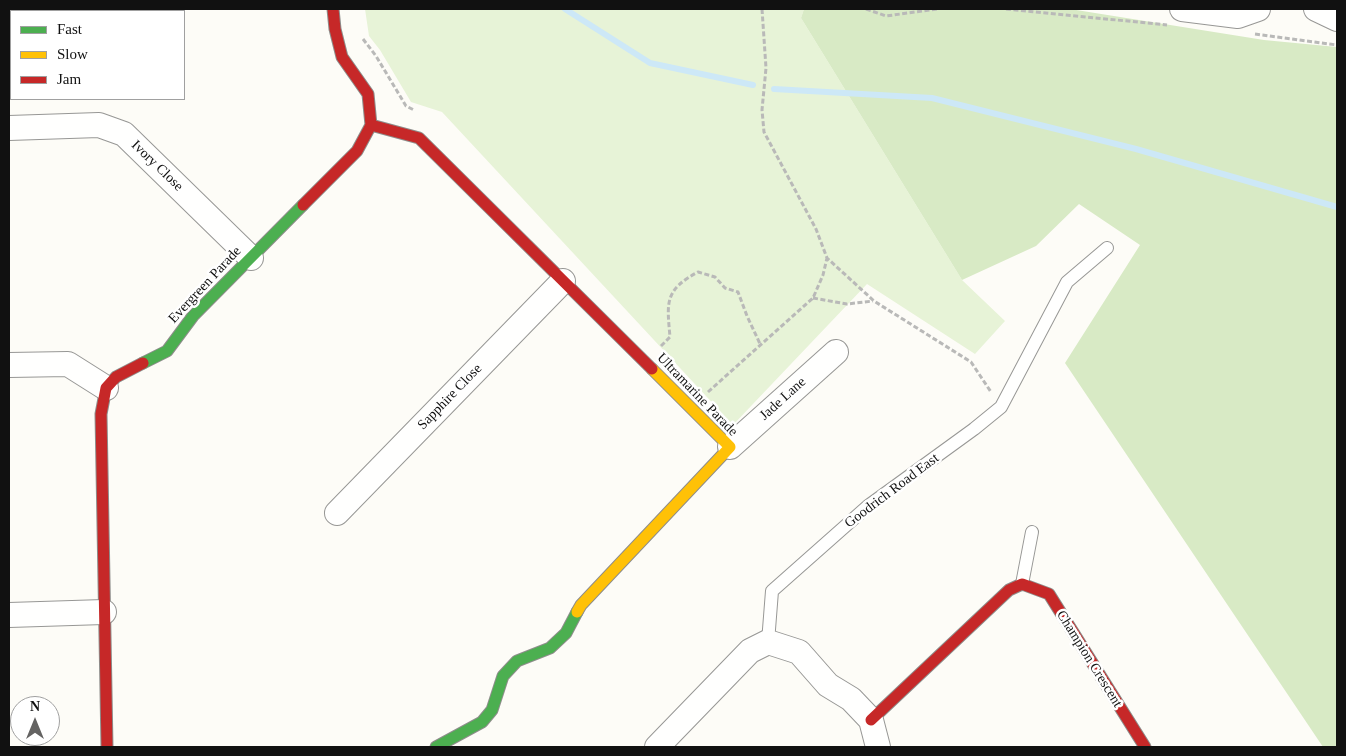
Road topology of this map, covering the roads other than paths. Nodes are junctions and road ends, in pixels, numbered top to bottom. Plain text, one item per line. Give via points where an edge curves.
1 (333, 9) edge
2 (1182, 9) edge
3 (1258, 9) edge
4 (1316, 9) edge
5 (1337, 19) edge
6 (371, 125) junction
7 (9, 128) edge
8 (1107, 248) dead end
9 (251, 258) junction
10 (563, 281) junction
11 (836, 352) dead end
12 (9, 366) edge
13 (106, 388) junction
14 (730, 447) junction
15 (337, 513) dead end
16 (1032, 532) dead end
17 (1022, 584) junction
18 (104, 612) junction
19 (9, 615) edge
20 (768, 642) junction
21 (871, 720) junction
22 (107, 747) edge
23 (436, 747) edge
24 (657, 747) edge
25 (878, 747) edge
26 (1145, 747) edge

1 - 6 street via 342,57 368,94
2 - 3 street via 1238,16
4 - 5 street
6 - 9 street, Evergreen Parade via 357,151
6 - 10 street, Ultramarine Parade via 419,138
7 - 9 street, Ivory Close via 99,125 124,134
8 - 20 lane, Goodrich Road East via 1067,282 1001,407 868,506 772,591
9 - 13 street, Evergreen Parade via 193,316 167,352 116,377
10 - 14 street, Ultramarine Parade
10 - 15 street, Sapphire Close
11 - 14 street, Jade Lane
12 - 13 street via 68,364
13 - 18 street via 101,414
14 - 23 street, Ultramarine Parade via 581,605 566,633 550,648 517,661 503,676 492,710 482,722
16 - 17 lane
17 - 21 street via 1009,590
17 - 26 street, Champion Crescent via 1049,594
18 - 19 street
18 - 22 street
20 - 21 street via 799,652 828,684 851,699
20 - 24 street via 750,651
21 - 25 street

